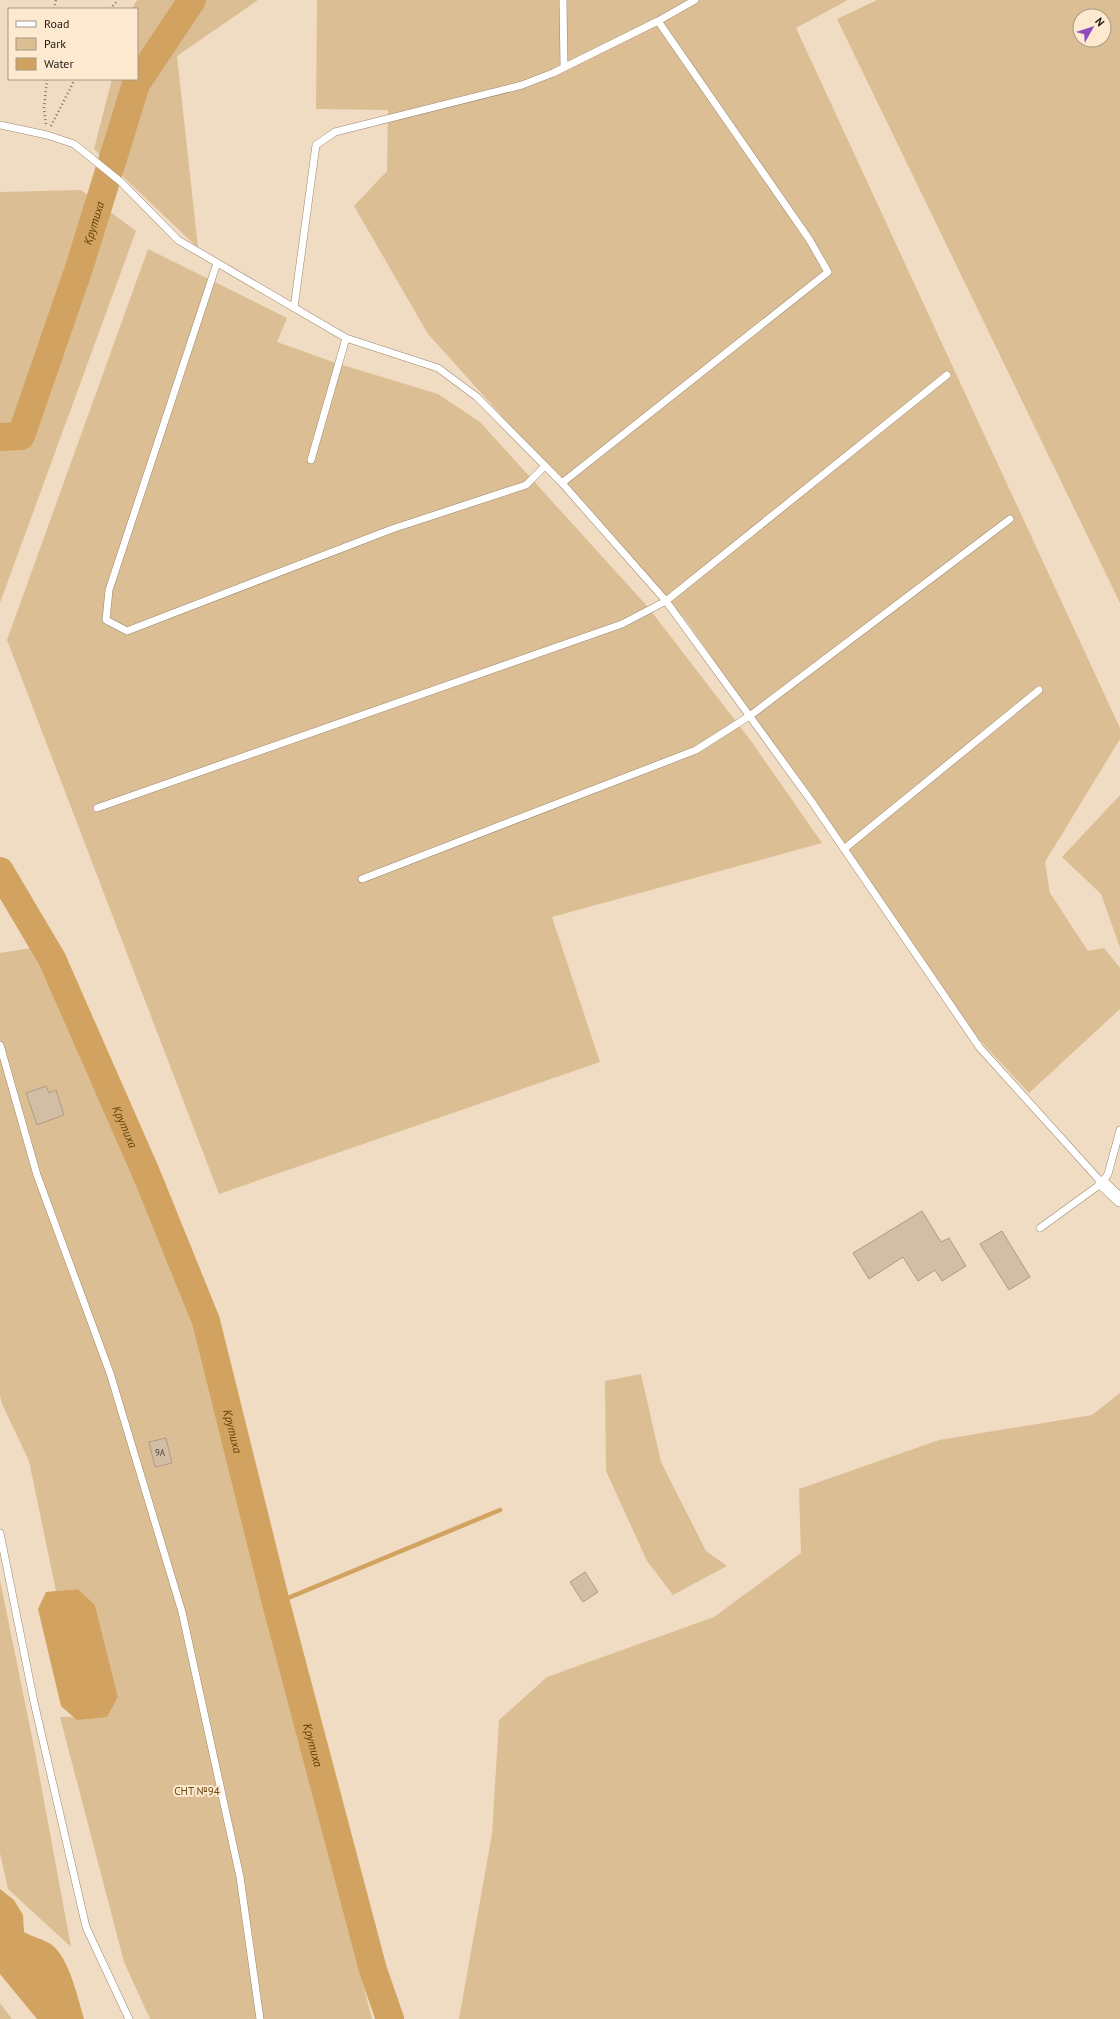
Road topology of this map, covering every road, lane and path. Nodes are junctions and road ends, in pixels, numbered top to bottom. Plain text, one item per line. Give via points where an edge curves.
1 (118, 0) edge
2 (563, 0) edge
3 (695, 0) edge
4 (111, 8) edge
5 (658, 20) junction
6 (564, 67) junction
7 (47, 80) edge
8 (74, 80) edge
9 (0, 125) edge
10 (47, 135) junction
11 (217, 263) junction
12 (294, 308) junction
13 (346, 338) junction
14 (947, 375) dead end
15 (311, 460) dead end
16 (545, 466) junction
17 (562, 483) junction
18 (1010, 519) dead end
19 (666, 600) junction
20 (1039, 690) dead end
21 (751, 716) junction
22 (98, 808) dead end
23 (844, 849) junction
24 (362, 879) dead end
25 (0, 1044) edge
26 (1120, 1130) edge
27 (1102, 1182) junction
28 (1120, 1200) edge
29 (1040, 1228) dead end
30 (0, 1533) edge
31 (129, 2019) edge
32 (260, 2019) edge

1 - 4 path
2 - 6 lane
3 - 5 lane
5 - 6 lane
5 - 17 lane via 810,239 828,272
6 - 12 lane via 522,85 335,132 316,145
7 - 10 path via 44,108
8 - 10 path
9 - 10 lane
10 - 11 lane via 74,144 121,182 178,240
11 - 12 lane
11 - 16 lane via 109,590 106,620 127,631 392,529 526,485
12 - 13 lane
13 - 15 lane
13 - 16 lane via 438,368 478,397
14 - 19 lane
16 - 17 lane
17 - 19 lane
18 - 21 lane
19 - 21 lane
19 - 22 lane via 622,624
20 - 23 lane
21 - 23 lane
21 - 24 lane via 696,750
23 - 27 lane via 980,1048
25 - 32 lane via 37,1175 110,1372 182,1612 240,1877
26 - 27 lane via 1108,1174
27 - 28 street
27 - 29 lane
30 - 31 lane via 34,1702 86,1927

